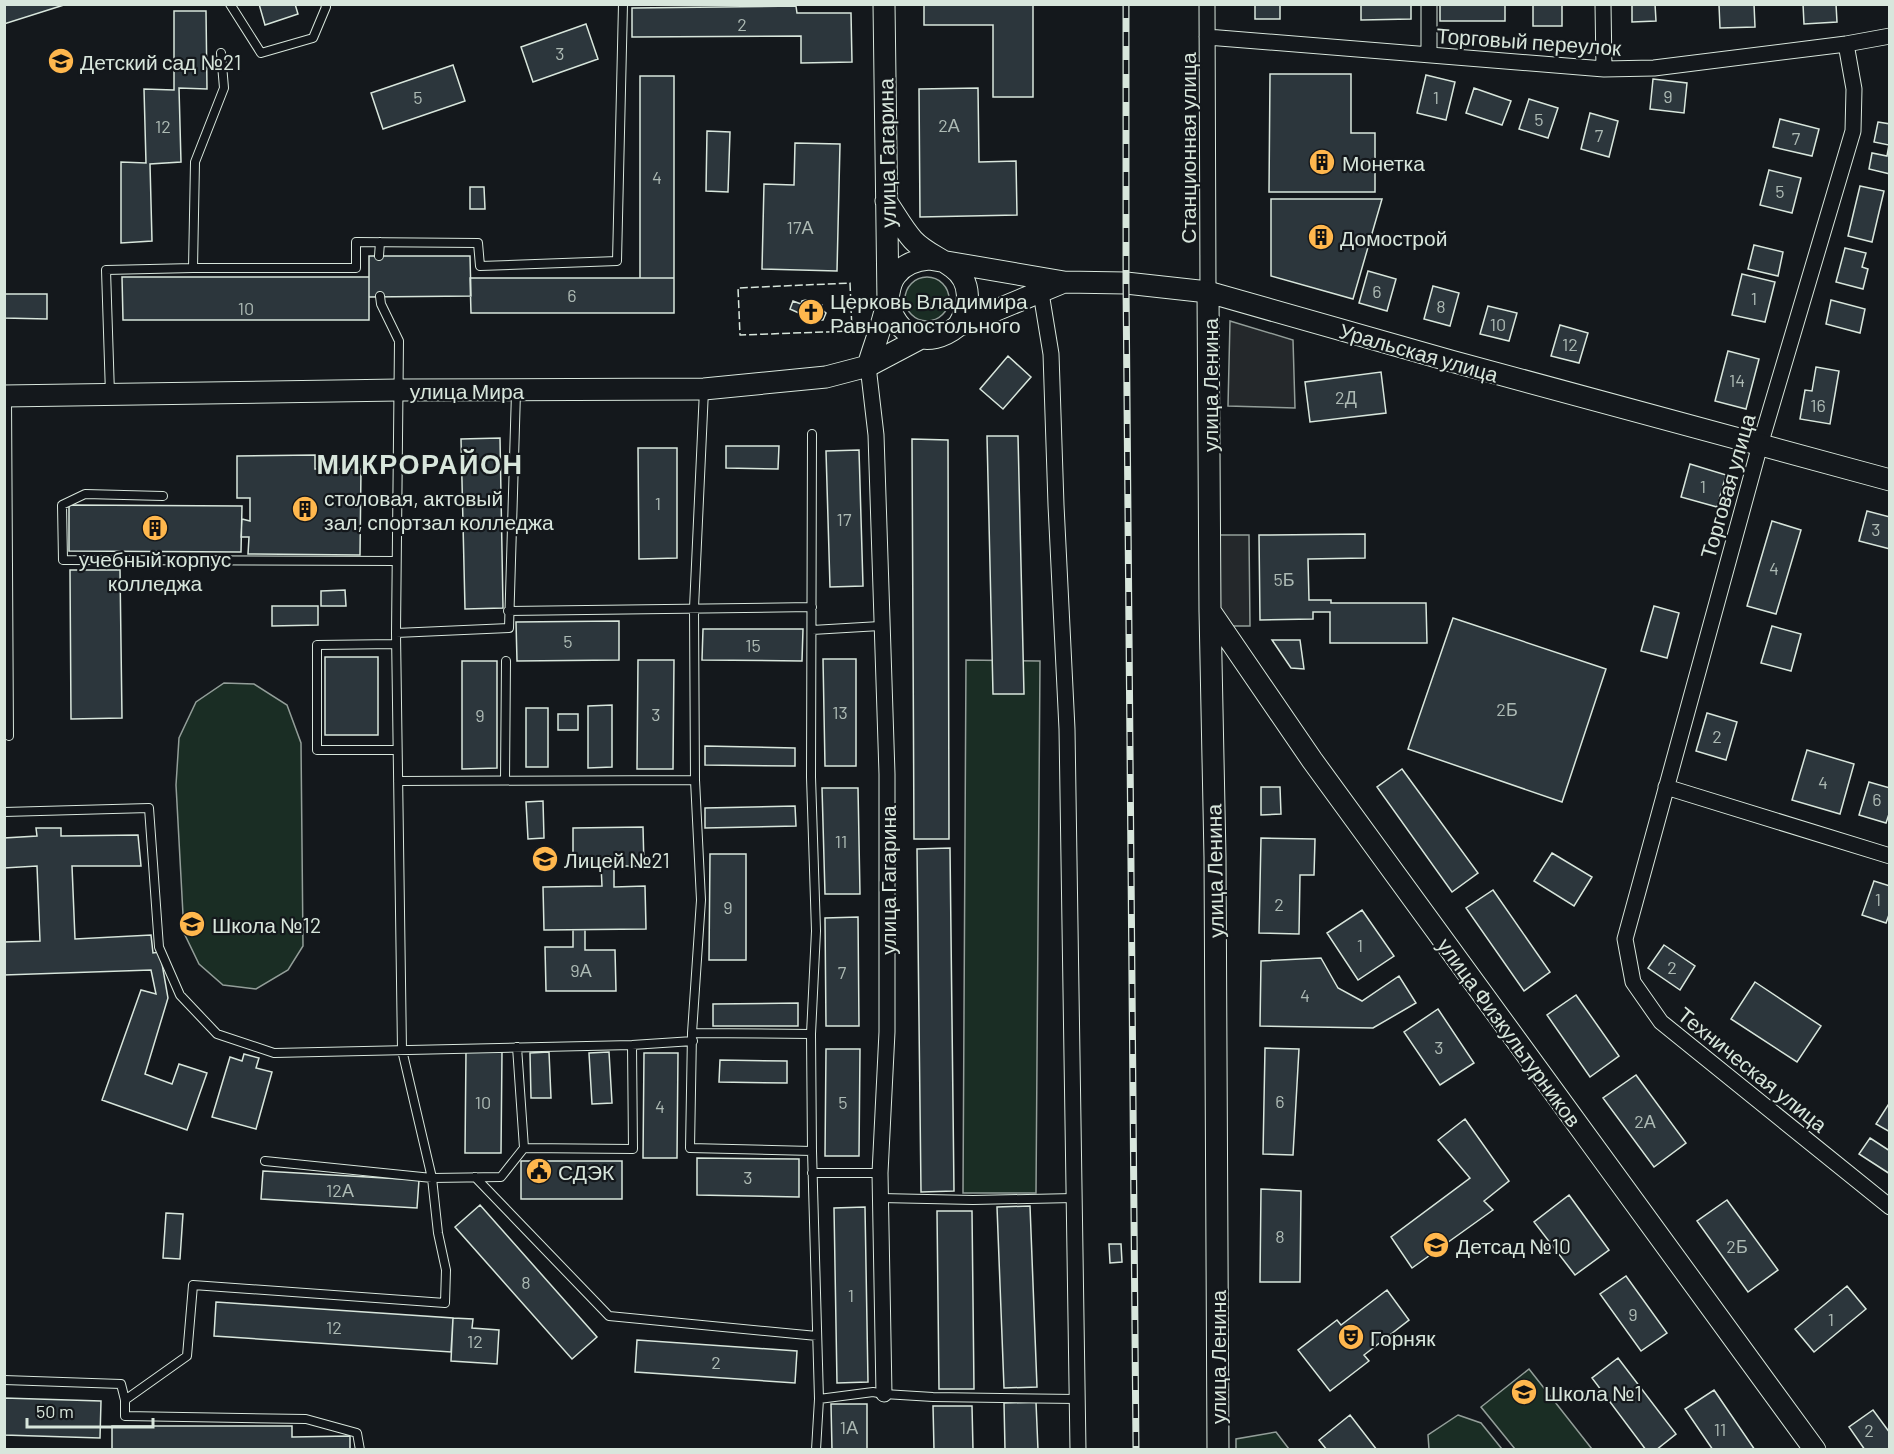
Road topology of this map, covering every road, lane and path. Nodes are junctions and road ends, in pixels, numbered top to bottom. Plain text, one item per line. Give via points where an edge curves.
1 (230, 4) edge
2 (325, 4) edge
3 (623, 4) edge
4 (884, 4) edge
5 (1207, 4) edge
6 (1429, 4) edge
7 (1603, 4) edge
8 (1890, 36) edge
9 (1207, 38) junction
10 (1846, 44) junction
11 (221, 53) dead end
12 (1429, 55) junction
13 (1604, 69) junction
14 (886, 201) junction
15 (380, 242) junction
16 (379, 256) dead end
17 (942, 261) junction
18 (193, 268) junction
19 (1064, 282) junction
20 (1041, 292) junction
21 (1208, 292) junction
22 (380, 296) dead end
23 (888, 301) junction
24 (958, 326) junction
25 (921, 338) junction
26 (868, 366) junction
27 (704, 388) junction
28 (398, 390) junction
29 (516, 390) junction
30 (110, 394) junction
31 (6, 396) edge
32 (812, 435) dead end
33 (1760, 445) junction
34 (1890, 480) edge
35 (163, 496) dead end
36 (396, 561) junction
37 (812, 607) junction
38 (694, 608) junction
39 (508, 611) junction
40 (1210, 611) junction
41 (880, 626) junction
42 (812, 630) junction
43 (396, 633) junction
44 (396, 644) junction
45 (506, 661) dead end
46 (9, 736) dead end
47 (397, 750) junction
48 (505, 780) junction
49 (695, 780) junction
50 (398, 781) junction
51 (1666, 787) junction
52 (4, 812) edge
53 (1890, 856) edge
54 (1625, 939) joint
55 (811, 1034) junction
56 (693, 1037) junction
57 (632, 1045) junction
58 (517, 1047) junction
59 (402, 1050) junction
60 (524, 1148) junction
61 (812, 1151) junction
62 (265, 1161) dead end
63 (812, 1173) junction
64 (880, 1173) junction
65 (432, 1178) junction
66 (476, 1178) junction
67 (880, 1198) junction
68 (1074, 1198) junction
69 (1890, 1207) edge
70 (817, 1335) junction
71 (4, 1380) edge
72 (884, 1395) junction
73 (819, 1399) junction
74 (1077, 1399) junction
75 (125, 1400) junction
76 (360, 1449) edge
77 (816, 1449) edge
78 (1078, 1449) edge
79 (1218, 1449) edge
80 (1815, 1449) edge

1 - 2 lane via 261,53 313,38
3 - 15 lane via 617,261 480,266 478,243
4 - 14 main road, улица Гагарина
5 - 9 street, Станционная улица
6 - 12 street
7 - 13 street
8 - 10 street, Торговый переулок
9 - 12 street, Торговый переулок
9 - 21 street, Станционная улица
10 - 13 street, Торговый переулок via 1654,68
10 - 33 street, Торговая улица via 1854,89 1853,131
11 - 18 lane via 224,88 195,162
12 - 13 street, Торговый переулок
14 - 17 main road via 913,241
14 - 23 main road, улица Гагарина
15 - 16 lane
15 - 18 lane via 356,242 356,268
17 - 19 main road, Уральская улица
17 - 23 main road via 916,260 904,266 889,288
17 - 24 main road via 958,272 967,289 965,315
18 - 30 lane via 106,270
19 - 20 main road
19 - 21 main road, Уральская улица via 1126,283
20 - 24 main road
20 - 68 street via 1051,354 1067,729
21 - 33 main road, Уральская улица
21 - 40 main road, улица Ленина
22 - 28 lane via 399,341
23 - 25 main road via 898,326
23 - 26 main road
24 - 25 main road via 935,339
25 - 26 main road, улица Мира
26 - 27 main road, улица Мира via 826,377
26 - 41 street, улица Гагарина via 876,435
27 - 29 main road, улица Мира
27 - 38 lane
28 - 29 main road, улица Мира
28 - 30 main road, улица Мира
28 - 36 lane
29 - 39 lane
30 - 31 main road, улица Мира
31 - 46 lane
32 - 37 lane
33 - 34 main road, Уральская улица
33 - 51 street, Торговая улица
35 - 36 lane via 85,494 62,505 63,560
36 - 43 lane
37 - 38 lane
37 - 42 lane
38 - 39 lane
38 - 49 lane
39 - 43 lane via 509,628
40 - 79 main road, улица Ленина
40 - 80 main road, улица Физкультурников via 1312,760
41 - 42 lane
41 - 64 street, улица Гагарина via 887,774 887,1032
42 - 55 lane via 810,765 816,932
43 - 44 lane
44 - 47 lane
44 - 47 lane via 317,645 317,750
45 - 48 lane
47 - 50 lane
48 - 49 lane
48 - 50 lane
49 - 56 lane via 701,900
50 - 59 lane
51 - 53 street
51 - 54 street, Торговая улица
52 - 59 lane via 149,808 159,947 180,994 217,1034 274,1053
54 - 69 street, Техническая улица via 1633,982 1661,1022
55 - 56 lane
55 - 61 lane
56 - 57 lane
56 - 61 lane via 690,1149
57 - 58 lane
57 - 60 lane via 633,1149
58 - 59 lane
58 - 60 lane
59 - 65 lane
60 - 66 lane via 501,1177
61 - 63 lane
62 - 65 lane
63 - 64 lane
63 - 70 lane
64 - 67 street, улица Гагарина
65 - 66 lane
65 - 75 lane via 446,1270 445,1303 193,1285 187,1356
66 - 70 lane via 609,1316
67 - 68 lane
67 - 72 street, улица Гагарина
68 - 74 street
70 - 73 lane
71 - 75 lane via 121,1384
72 - 73 lane via 873,1392
72 - 74 lane
73 - 77 lane
74 - 78 street
75 - 76 lane via 125,1416 306,1419 357,1433

